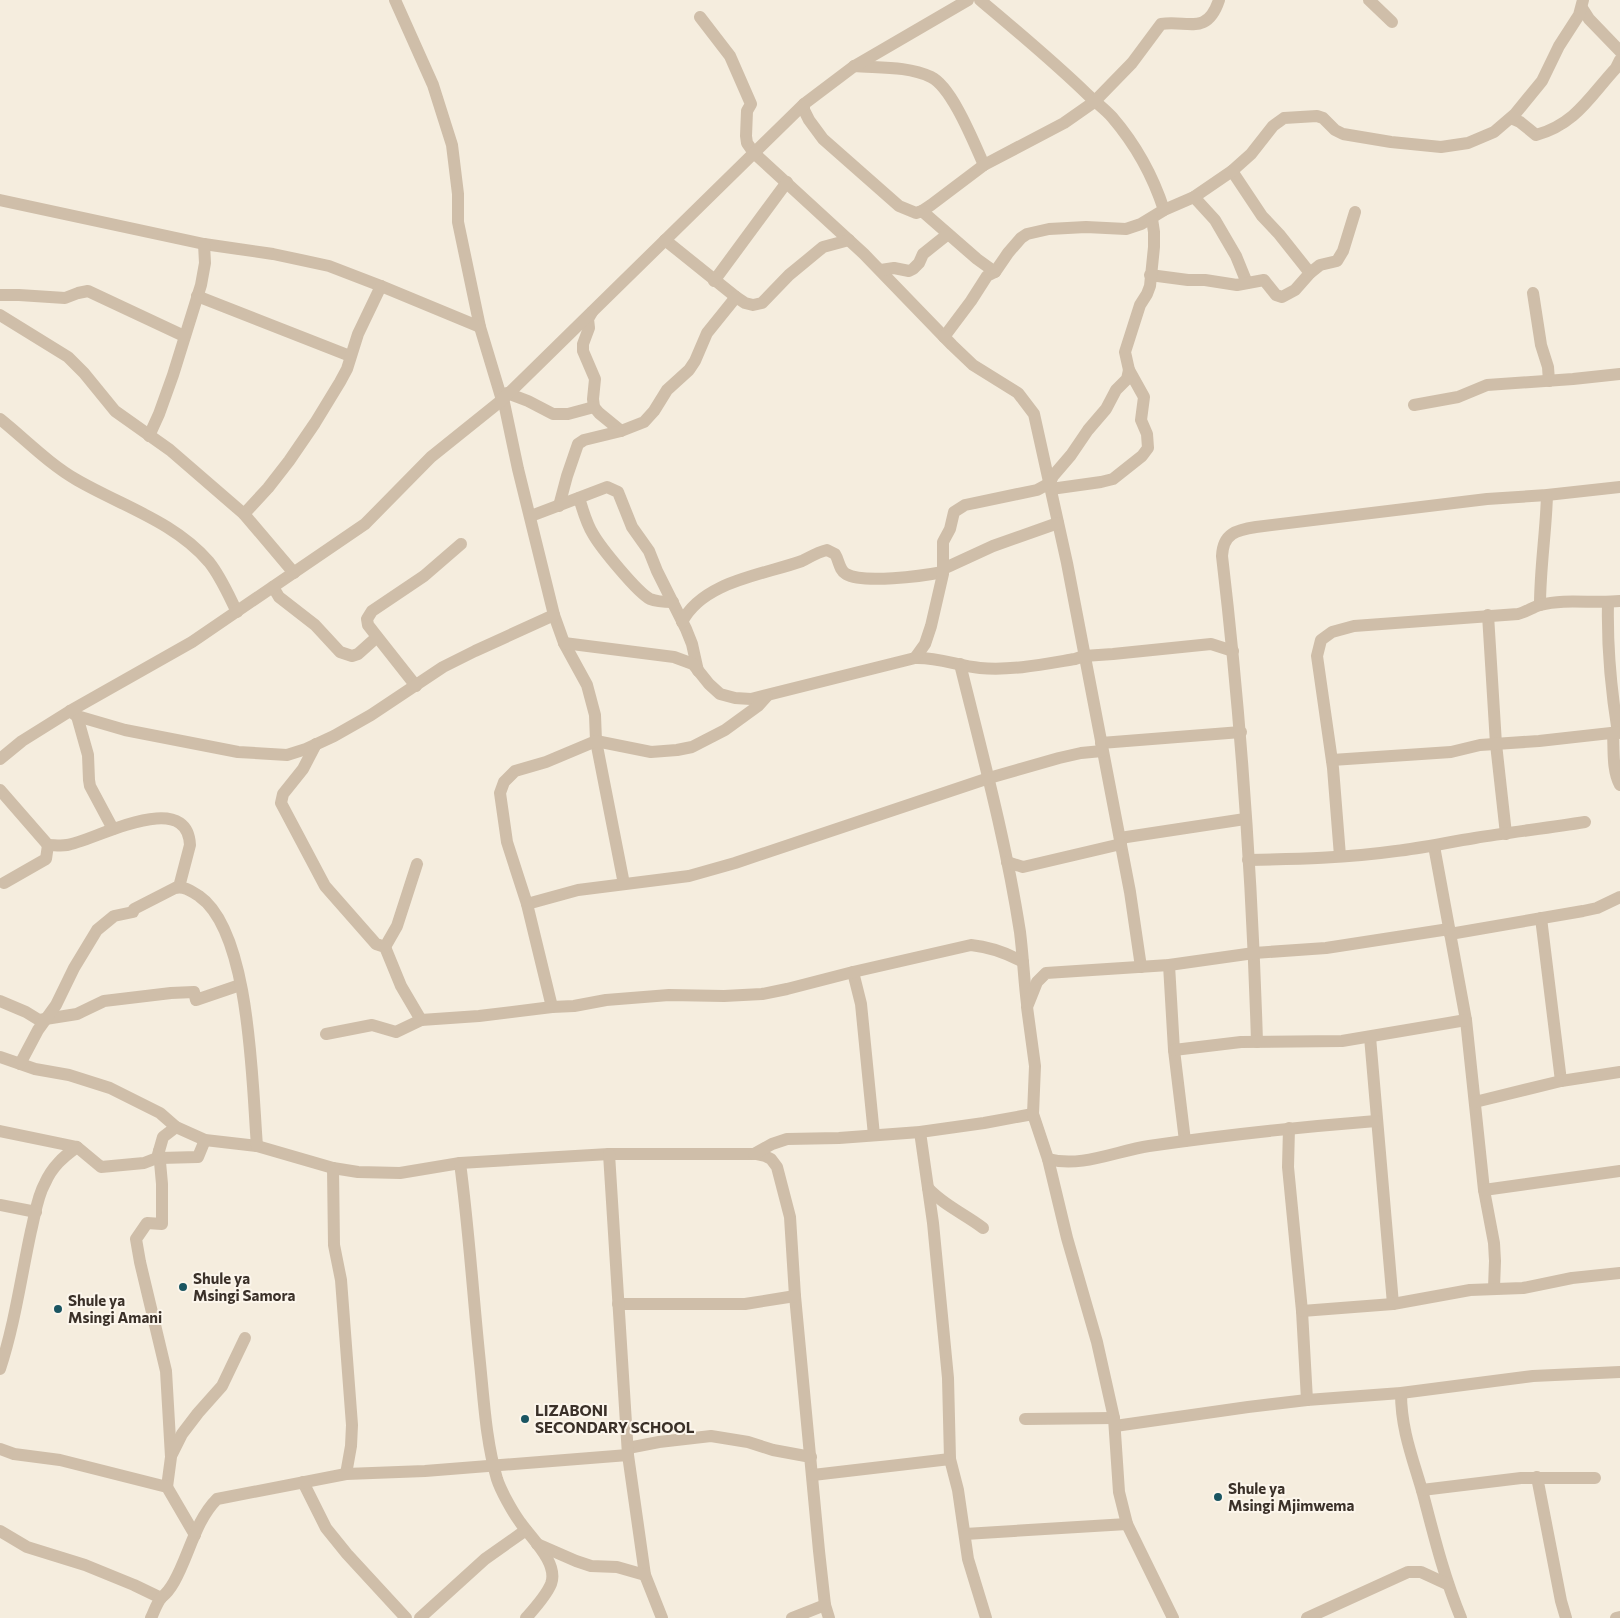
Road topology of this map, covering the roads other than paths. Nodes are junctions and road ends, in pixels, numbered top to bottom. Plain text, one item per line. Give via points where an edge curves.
1 (395, 0) edge
2 (968, 0) edge
3 (980, 0) edge
4 (1219, 0) edge
5 (1369, 0) edge
6 (1583, 4) edge
7 (700, 17) dead end
8 (1392, 22) dead end
9 (1620, 51) edge
10 (1620, 60) edge
11 (854, 66) junction
12 (1094, 102) junction
13 (804, 104) junction
14 (1511, 118) junction
15 (754, 153) junction
16 (984, 165) junction
17 (1232, 171) junction
18 (787, 182) junction
19 (1194, 197) junction
20 (0, 200) edge
21 (1164, 210) junction
22 (922, 211) junction
23 (1355, 212) dead end
24 (1152, 219) junction
25 (948, 234) junction
26 (665, 240) junction
27 (849, 240) junction
28 (204, 244) junction
29 (881, 270) junction
30 (995, 272) junction
31 (1310, 272) junction
32 (1150, 275) junction
33 (714, 281) junction
34 (1248, 283) junction
35 (381, 286) junction
36 (1533, 293) dead end
37 (0, 295) edge
38 (197, 296) junction
39 (736, 297) junction
40 (592, 312) junction
41 (0, 316) edge
42 (480, 327) junction
43 (184, 336) junction
44 (944, 337) junction
45 (350, 356) junction
46 (1129, 370) junction
47 (1620, 374) edge
48 (1549, 382) junction
49 (504, 397) junction
50 (1414, 404) dead end
51 (594, 407) junction
52 (0, 418) edge
53 (621, 431) junction
54 (149, 436) junction
55 (1050, 486) junction
56 (1620, 487) edge
57 (1546, 495) junction
58 (579, 498) junction
59 (559, 506) junction
60 (244, 514) junction
61 (531, 516) junction
62 (1058, 523) junction
63 (461, 544) dead end
64 (943, 571) junction
65 (294, 573) junction
66 (273, 587) junction
67 (673, 602) junction
68 (1614, 602) edge
69 (1540, 605) junction
70 (237, 612) junction
71 (554, 615) junction
72 (1488, 615) junction
73 (682, 622) junction
74 (377, 637) junction
75 (564, 643) junction
76 (1233, 651) junction
77 (1084, 656) junction
78 (915, 658) junction
79 (960, 664) junction
80 (698, 671) junction
81 (416, 686) junction
82 (766, 696) junction
83 (73, 713) junction
84 (1241, 732) junction
85 (1617, 733) edge
86 (596, 741) junction
87 (316, 744) junction
88 (1496, 744) junction
89 (1102, 747) junction
90 (0, 759) edge
91 (1332, 760) junction
92 (989, 778) junction
93 (1620, 785) edge
94 (0, 790) edge
95 (1245, 819) junction
96 (1585, 822) dead end
97 (113, 829) junction
98 (1506, 834) junction
99 (1120, 841) junction
100 (48, 845) junction
101 (1434, 846) junction
102 (1340, 856) junction
103 (1248, 860) junction
104 (1007, 862) junction
105 (417, 864) dead end
106 (6, 879) edge
107 (624, 884) junction
108 (179, 887) junction
109 (1620, 897) edge
110 (527, 904) junction
111 (1541, 918) junction
112 (1450, 931) junction
113 (385, 947) junction
114 (1254, 953) junction
115 (1023, 962) junction
116 (1169, 965) junction
117 (1141, 967) junction
118 (853, 972) junction
119 (240, 985) junction
120 (0, 1002) edge
121 (552, 1007) junction
122 (1027, 1007) junction
123 (46, 1019) junction
124 (421, 1020) junction
125 (1466, 1020) junction
126 (326, 1034) dead end
127 (1370, 1037) junction
128 (1257, 1042) junction
129 (1174, 1050) junction
130 (0, 1057) edge
131 (20, 1064) junction
132 (1620, 1072) edge
133 (1561, 1081) junction
134 (1475, 1102) junction
135 (1033, 1114) junction
136 (1376, 1121) junction
137 (176, 1127) junction
138 (1289, 1128) junction
139 (0, 1131) edge
140 (920, 1132) junction
141 (874, 1135) junction
142 (205, 1140) junction
143 (1185, 1141) junction
144 (77, 1146) junction
145 (257, 1146) junction
146 (609, 1154) junction
147 (754, 1154) junction
148 (159, 1155) junction
149 (1048, 1159) junction
150 (460, 1163) junction
151 (333, 1168) junction
152 (1620, 1171) edge
153 (928, 1188) junction
154 (1484, 1190) junction
155 (0, 1205) edge
156 (36, 1212) junction
157 (983, 1228) dead end
158 (1620, 1273) edge
159 (1494, 1288) junction
160 (795, 1296) junction
161 (618, 1304) junction
162 (1393, 1304) junction
163 (1302, 1311) junction
164 (245, 1338) dead end
165 (3, 1346) edge
166 (0, 1368) edge
167 (1620, 1372) edge
168 (1401, 1393) junction
169 (1306, 1400) junction
170 (1025, 1419) dead end
171 (1114, 1422) junction
172 (0, 1449) edge
173 (628, 1452) junction
174 (171, 1457) junction
175 (811, 1457) junction
176 (950, 1460) junction
177 (494, 1466) junction
178 (346, 1474) junction
179 (813, 1475) junction
180 (1537, 1477) junction
181 (1595, 1478) dead end
182 (303, 1482) junction
183 (167, 1487) junction
184 (1422, 1490) junction
185 (1127, 1524) junction
186 (526, 1530) junction
187 (0, 1531) edge
188 (965, 1534) junction
189 (195, 1535) junction
190 (538, 1544) junction
191 (645, 1575) junction
192 (1448, 1584) junction
193 (161, 1598) junction
194 (825, 1605) junction
195 (1323, 1615) edge
196 (1620, 1617) edge
197 (151, 1618) edge
198 (406, 1618) edge
199 (420, 1618) edge
200 (526, 1618) edge
201 (662, 1618) edge
202 (792, 1618) edge
203 (829, 1618) edge
204 (986, 1618) edge
205 (1173, 1618) edge
206 (1306, 1618) edge
207 (1461, 1618) edge
208 (1566, 1618) edge
209 (1616, 1618) edge

1 - 42 street via 433,85 452,145 458,222
2 - 11 street
3 - 12 street via 1050,59
4 - 12 street via 1202,23 1161,24 1132,63
5 - 8 street
6 - 9 street via 1589,19
6 - 14 street via 1542,81
7 - 15 street via 730,56 751,104 747,111 746,136
10 - 14 street via 1578,112 1558,127 1536,135
11 - 13 street
11 - 16 street via 917,72 938,82 946,90
12 - 16 street via 1064,123
12 - 21 street via 1111,115 1139,155 1157,188
13 - 15 street
13 - 22 street via 804,110 816,130 831,146 899,206
14 - 17 street via 1480,139 1441,147 1343,134 1317,116 1289,117 1273,126
15 - 18 street
15 - 26 street
16 - 22 street
17 - 19 street
17 - 31 street via 1262,216
18 - 27 street
18 - 33 street
19 - 21 street
19 - 34 street via 1215,220
20 - 28 street
21 - 24 street
22 - 25 street
23 - 31 street via 1341,256 1320,264
24 - 30 street via 1126,228 1032,231 1020,238
24 - 32 street via 1154,239
25 - 29 street via 923,254 913,269
25 - 30 street
26 - 33 street
26 - 40 street
27 - 29 street
27 - 39 street via 823,247 762,302 752,305
28 - 35 street via 329,266
28 - 38 street via 205,264
29 - 44 street
30 - 44 street via 987,276
31 - 34 street via 1295,290 1282,297 1276,295 1267,281
32 - 34 street via 1237,286
32 - 46 street via 1149,291 1140,305 1125,352
33 - 39 street
35 - 42 street
35 - 45 street
36 - 48 street
37 - 43 street via 65,298 88,291
38 - 43 street
38 - 45 street
39 - 53 street via 707,333 689,370 667,390 654,411 644,422
40 - 49 street
40 - 51 street via 583,351 594,379
41 - 54 street via 68,357 115,411
42 - 49 street
43 - 54 street
44 - 55 street via 973,365 1018,393 1026,402 1034,414
45 - 60 street via 347,369 315,422 268,488
46 - 55 street via 1127,379 1053,476
46 - 55 street via 1144,397 1141,420 1149,442 1146,452 1113,479
47 - 48 street
48 - 50 street via 1487,385 1458,397
49 - 51 street via 528,401 552,414 568,414
49 - 61 street
49 - 65 street via 431,457 365,524
51 - 53 street
52 - 70 street via 76,480 136,510 187,542 210,563
53 - 59 street via 578,444
54 - 60 street via 170,450
55 - 62 street
55 - 64 street via 957,509 943,542
56 - 57 street
57 - 69 street
57 - 76 street via 1487,499 1238,530 1226,540 1222,556
58 - 59 street
58 - 67 street via 593,535 635,586 651,599
58 - 67 street via 607,487 618,492 632,527 646,546
59 - 61 street
60 - 65 street
61 - 71 street
62 - 64 street via 993,546
62 - 77 street
63 - 74 street via 424,576 372,611 367,619 368,625
64 - 73 street via 883,579 856,577 847,575 835,554 826,550 802,561 754,574 709,594 693,605
64 - 78 street via 931,626 925,644
65 - 66 street
66 - 70 street
66 - 74 street via 279,597 315,625 340,652 352,656 358,654
67 - 73 street
68 - 69 street
68 - 85 street via 1608,621
69 - 72 street via 1518,614
70 - 83 street
71 - 75 street
71 - 81 street via 443,667
72 - 88 street
72 - 91 street via 1354,626 1332,632 1321,640 1317,656
73 - 80 street via 692,644
74 - 81 street
75 - 80 street via 674,657 693,664
75 - 86 street via 587,685 595,714
76 - 77 street via 1211,644
76 - 84 street
77 - 79 street via 1015,667 981,668
77 - 89 street
78 - 79 street
78 - 82 street
79 - 92 street
80 - 82 street via 720,694 751,699
81 - 87 street via 371,715
82 - 86 street via 758,706 725,730 692,747 651,752
83 - 87 street via 125,730 238,752 287,755
83 - 90 street via 22,741
83 - 97 street via 88,755 90,786
84 - 89 street
84 - 95 street
85 - 88 street
85 - 93 street via 1614,764
86 - 107 street
86 - 110 street via 515,772 504,782 500,793 507,842
87 - 113 street via 303,769 283,794 281,803 325,886 376,944
88 - 91 street via 1451,752
88 - 98 street
89 - 92 street
89 - 99 street
91 - 102 street
92 - 104 street
92 - 107 street via 735,864 689,876
94 - 100 street
95 - 99 street
95 - 103 street
96 - 98 street
97 - 100 street via 68,845
97 - 108 street via 160,818 182,824 190,845
98 - 101 street
99 - 104 street via 1023,867
99 - 117 street
100 - 106 street via 46,859
101 - 102 street
101 - 112 street
102 - 103 street
103 - 114 street
104 - 115 street
105 - 113 street via 397,926
107 - 110 street via 578,890
108 - 119 street via 189,889 213,910 234,955
108 - 123 street via 133,912 114,916 97,930
109 - 111 street via 1597,908
110 - 121 street
111 - 112 street
111 - 133 street
112 - 114 street via 1326,948
112 - 125 street
113 - 124 street via 401,986
114 - 116 street
114 - 128 street
115 - 118 street via 988,946 971,944
115 - 122 street
116 - 117 street
116 - 129 street
117 - 122 street via 1046,974 1037,982
118 - 121 street via 762,994 640,996
118 - 141 street via 861,1004
119 - 123 street via 196,1000 194,992 170,992 104,1001 77,1014
119 - 145 street via 249,1036
120 - 123 street via 40,1020
121 - 124 street
122 - 135 street via 1035,1066
123 - 131 street
124 - 126 street via 396,1032 372,1025
125 - 127 street
125 - 134 street
127 - 128 street via 1316,1043
127 - 136 street
128 - 129 street
129 - 143 street
130 - 131 street
131 - 137 street via 110,1088 160,1113
132 - 133 street
133 - 134 street
134 - 154 street
135 - 140 street
135 - 149 street
136 - 138 street
136 - 162 street
137 - 142 street
137 - 148 street via 163,1137
138 - 143 street
138 - 163 street via 1288,1167
139 - 144 street
140 - 141 street
140 - 153 street
141 - 147 street via 787,1139
142 - 145 street
142 - 148 street via 198,1157
143 - 149 street via 1069,1163
144 - 148 street via 101,1167 144,1163
144 - 156 street via 52,1170 42,1189
145 - 151 street
146 - 147 street
146 - 150 street
146 - 161 street
147 - 160 street via 771,1159 781,1177 790,1217
148 - 174 street via 162,1224 147,1222 136,1239 166,1371
149 - 171 street via 1097,1342
150 - 151 street via 400,1173
150 - 177 street via 487,1432
151 - 178 street via 334,1245 341,1280 352,1425
152 - 154 street
153 - 157 street via 939,1200
153 - 176 street via 948,1378
154 - 159 street via 1496,1261
155 - 156 street
156 - 165 street via 13,1324
158 - 159 street via 1523,1288
159 - 162 street
160 - 161 street via 745,1304
160 - 175 street
161 - 173 street
162 - 163 street
163 - 169 street
164 - 174 street via 222,1386 182,1434
165 - 166 street
167 - 168 street via 1533,1376
168 - 169 street
168 - 184 street via 1405,1436
169 - 171 street
170 - 171 street
171 - 185 street via 1119,1492
172 - 183 street via 60,1460
173 - 175 street via 659,1442 711,1436
173 - 177 street
173 - 191 street
174 - 183 street
175 - 179 street
176 - 179 street
176 - 188 street
177 - 178 street
177 - 186 street via 500,1486
178 - 182 street
179 - 194 street
180 - 181 street
180 - 184 street
180 - 208 street
182 - 189 street via 217,1499
182 - 198 street via 330,1534
183 - 189 street
184 - 192 street
185 - 188 street
185 - 205 street
186 - 190 street
186 - 199 street via 485,1559
187 - 193 street via 27,1547 85,1565
188 - 204 street via 968,1559
189 - 193 street via 174,1582
190 - 191 street via 591,1566 616,1567
190 - 200 street via 550,1567 551,1584
191 - 201 street
192 - 195 street via 1421,1572 1408,1572
192 - 207 street
193 - 197 street
194 - 202 street
194 - 203 street
195 - 206 street
196 - 209 street

